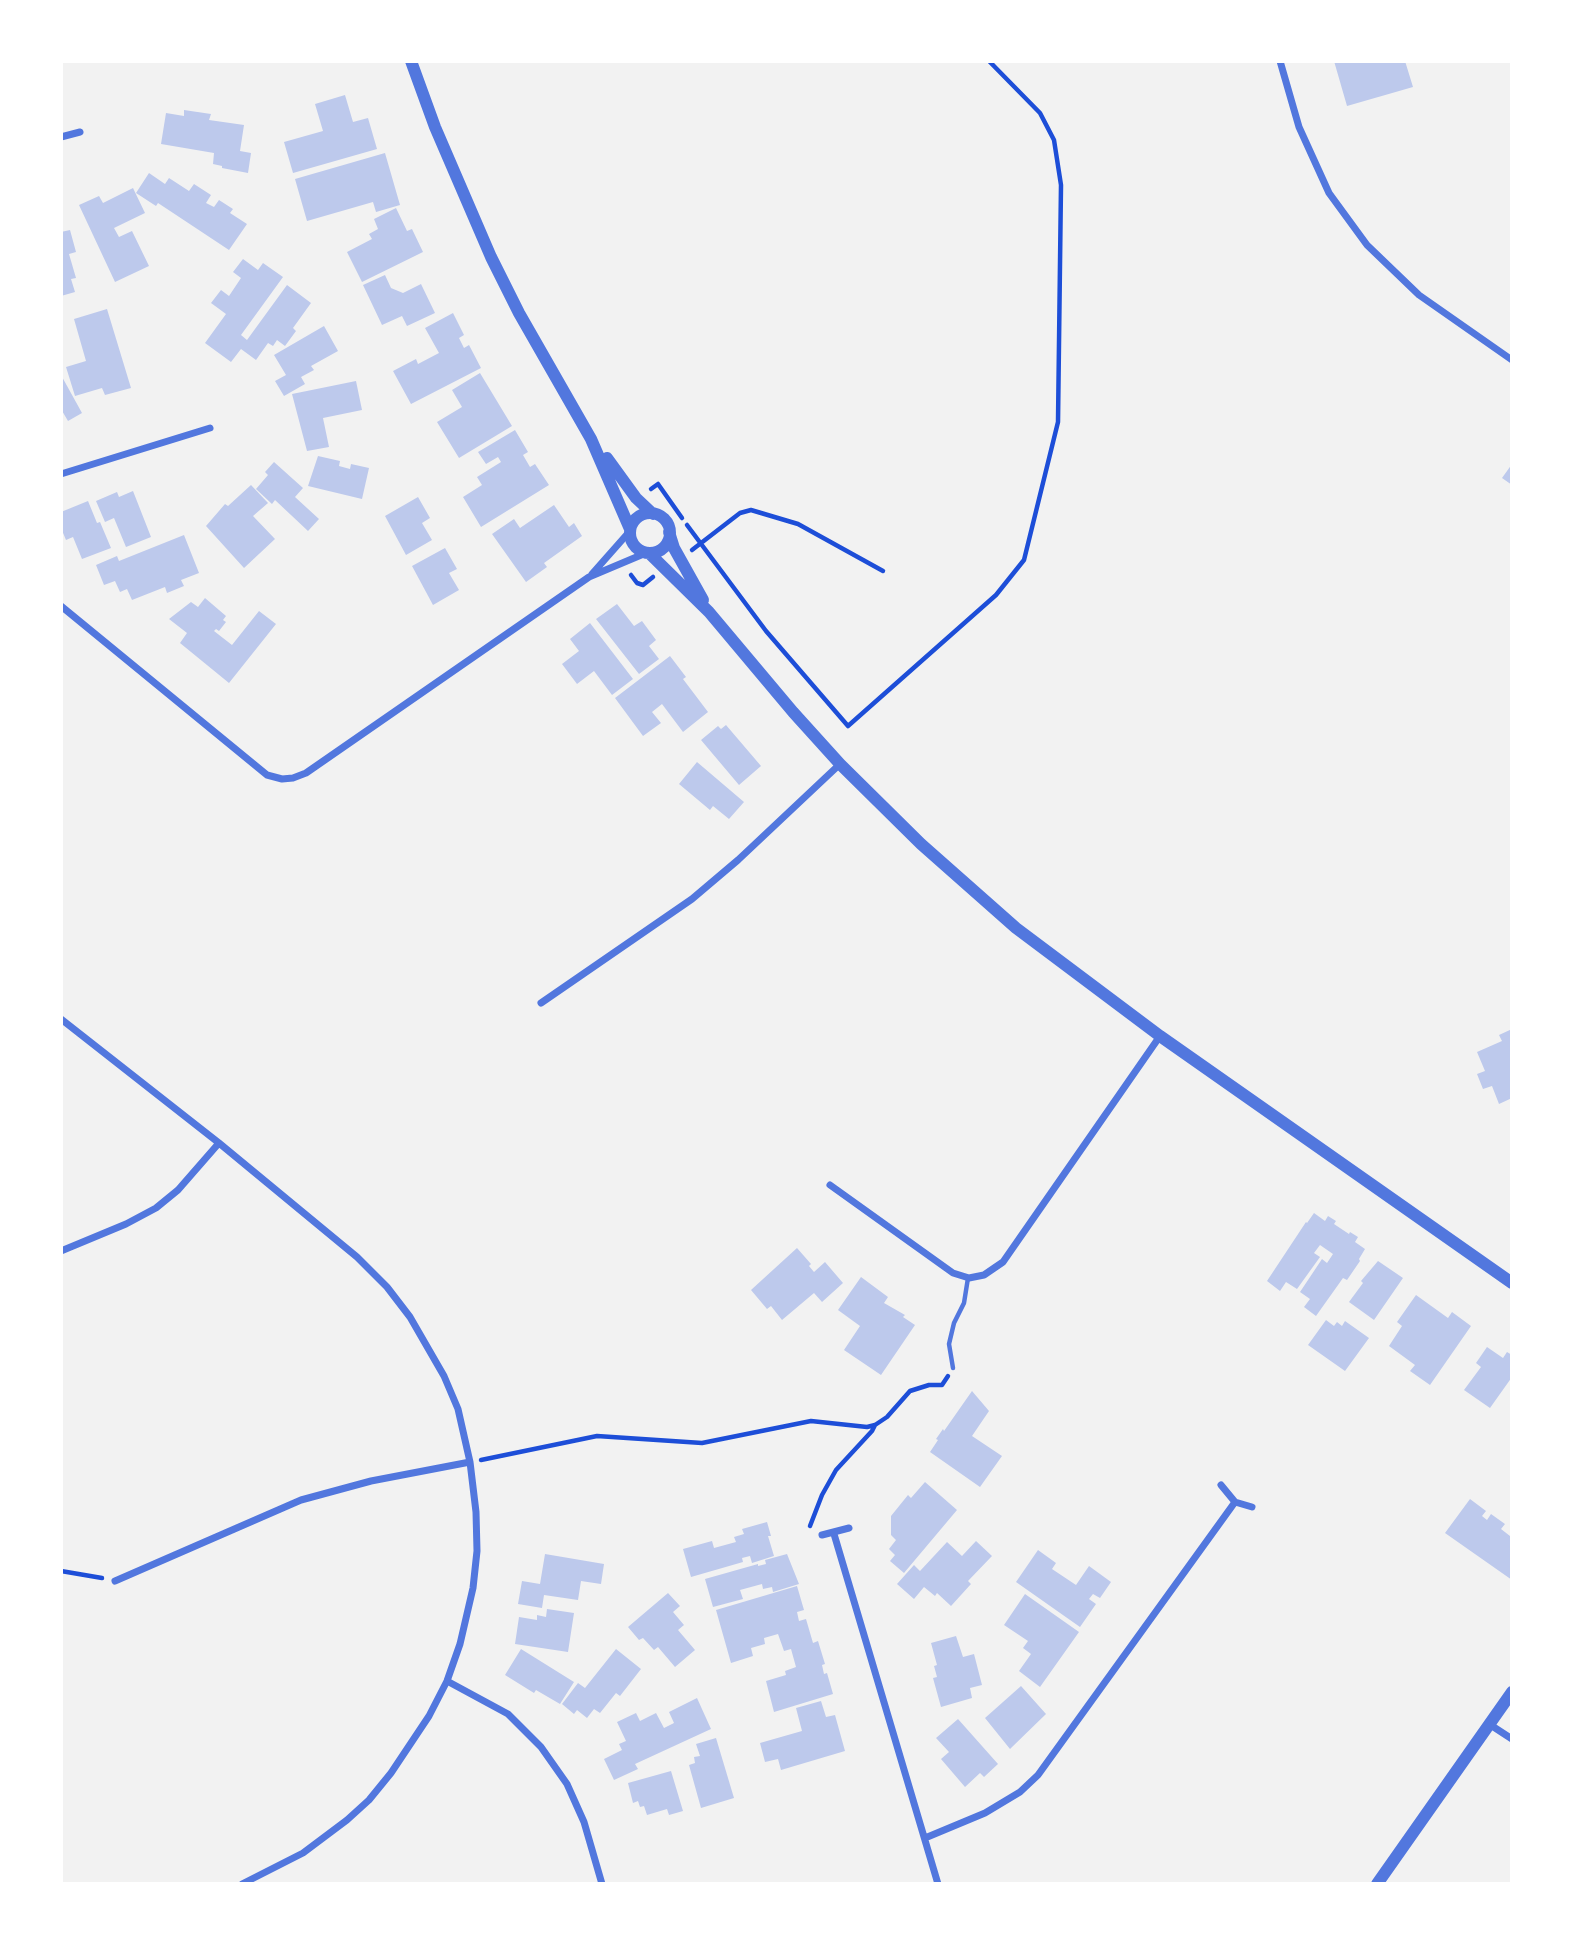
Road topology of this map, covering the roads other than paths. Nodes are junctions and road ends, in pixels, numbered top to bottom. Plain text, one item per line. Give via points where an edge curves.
1 (411, 61) edge
2 (1280, 61) edge
3 (80, 132) dead end
4 (61, 137) edge
5 (1512, 359) edge
6 (210, 428) dead end
7 (591, 439) junction
8 (61, 474) edge
9 (653, 514) junction
10 (630, 530) junction
11 (669, 532) junction
12 (648, 553) junction
13 (589, 577) junction
14 (61, 606) edge
15 (709, 612) junction
16 (840, 764) junction
17 (541, 1003) dead end
18 (61, 1019) edge
19 (1160, 1036) junction
20 (219, 1143) junction
21 (830, 1185) dead end
22 (61, 1251) edge
23 (968, 1278) junction
24 (1512, 1283) edge
25 (953, 1368) road end
26 (470, 1462) junction
27 (1221, 1485) dead end
28 (1235, 1502) junction
29 (1252, 1507) dead end
30 (849, 1528) dead end
31 (834, 1534) junction
32 (822, 1535) road end
33 (116, 1581) road end
34 (447, 1681) junction
35 (1512, 1692) edge
36 (1489, 1724) junction
37 (1512, 1739) edge
38 (925, 1838) junction
39 (247, 1883) edge
40 (602, 1884) edge
41 (938, 1884) edge
42 (1377, 1884) edge

1 - 7 street via 491,257
2 - 5 street via 1299,127 1329,193 1367,245 1419,295
3 - 4 street
6 - 8 street
7 - 9 street via 636,499
7 - 10 street
9 - 10 street via 636,518
9 - 11 street via 665,520
10 - 12 street via 632,542
10 - 13 street
11 - 12 street via 666,544
11 - 15 street
12 - 13 street
12 - 15 street
13 - 14 street via 306,774 287,779 267,775
15 - 16 street
16 - 17 street via 692,899
16 - 19 street via 1016,928
18 - 20 street
19 - 23 street via 1003,1262 985,1275
19 - 24 street
20 - 22 street via 156,1208
20 - 26 street via 387,1287 444,1376 458,1409
21 - 23 street via 943,1267
23 - 25 lane via 949,1344
26 - 33 street via 371,1480 301,1500
26 - 34 street via 477,1551 467,1620
27 - 28 street
28 - 29 street
28 - 38 street via 1038,1775 985,1813
30 - 31 street
31 - 32 street
31 - 38 street
34 - 39 street via 413,1744 369,1800 326,1838
34 - 40 street via 508,1714 541,1747 567,1784 584,1822
35 - 36 street
36 - 37 street
36 - 42 street
38 - 41 street

